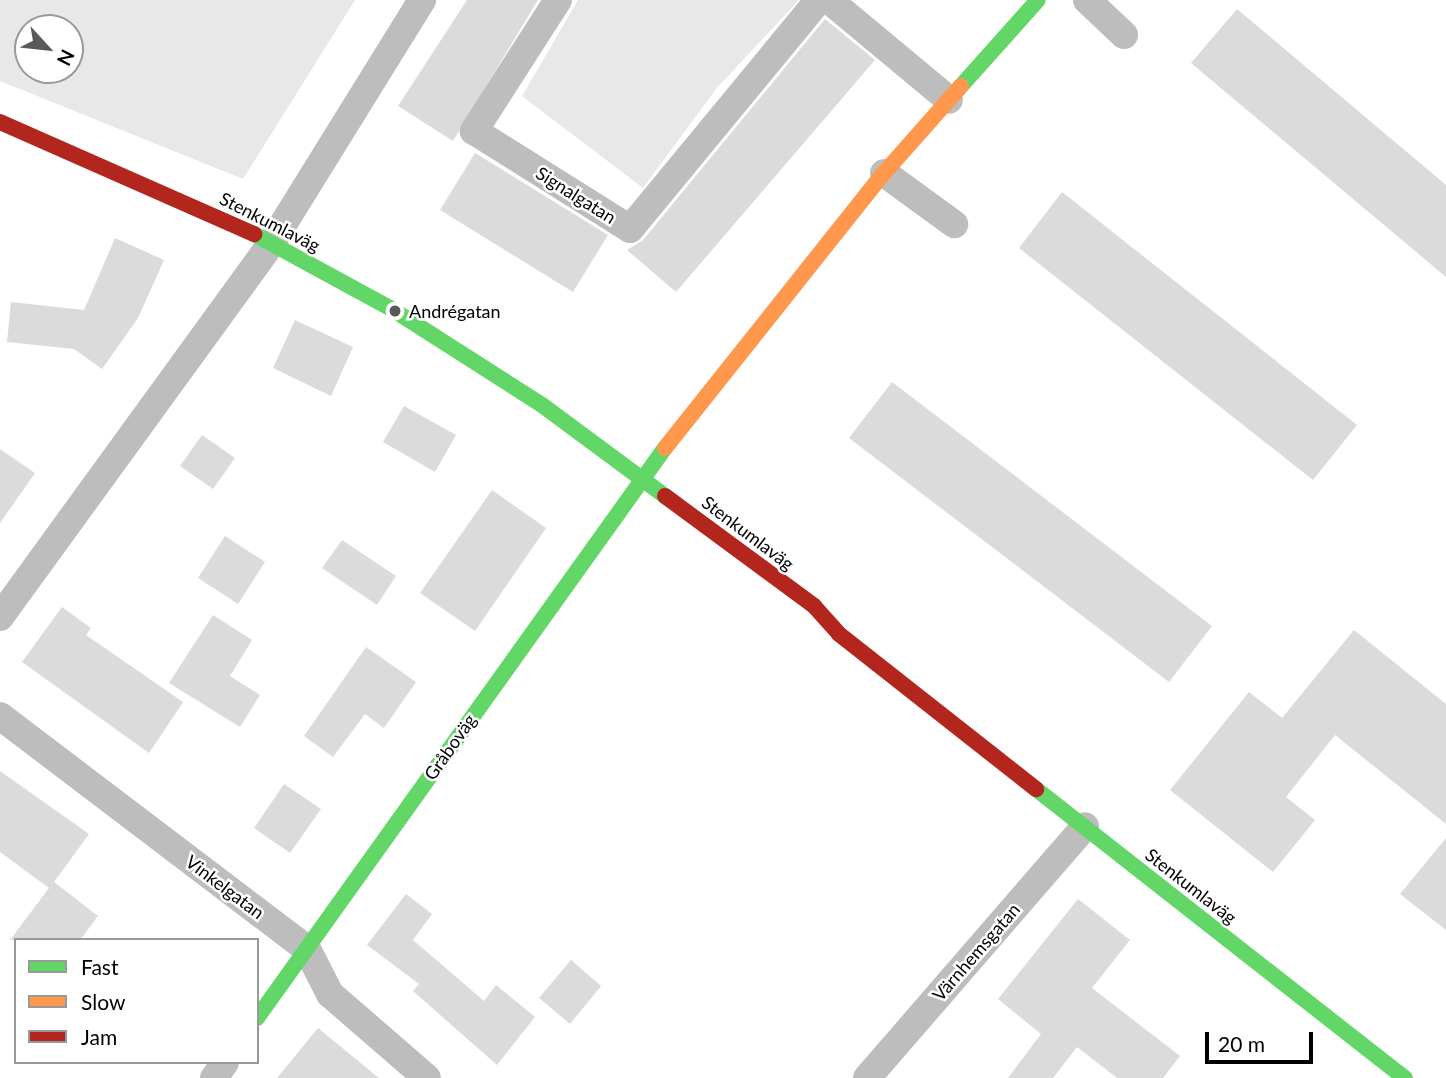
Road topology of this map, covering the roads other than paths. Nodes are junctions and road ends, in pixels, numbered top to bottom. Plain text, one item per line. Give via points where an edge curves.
1 (422, 0) edge
2 (558, 0) edge
3 (819, 0) edge
4 (829, 0) edge
5 (1038, 0) edge
6 (1087, 0) edge
7 (1124, 35) dead end
8 (949, 100) junction
9 (0, 122) edge
10 (884, 173) junction
11 (954, 224) dead end
12 (272, 242) junction
13 (642, 477) junction
14 (2, 611) edge
15 (0, 716) edge
16 (1085, 827) junction
17 (307, 949) junction
18 (259, 1015) edge
19 (427, 1078) edge
20 (867, 1078) edge
21 (1405, 1078) edge

1 - 12 street
2 - 3 street, Signalgatan via 474,131 630,229
4 - 8 street
5 - 8 street
6 - 7 street
8 - 10 street
9 - 12 street, Stenkumlaväg
10 - 11 street
10 - 13 street
12 - 13 street, Stenkumlaväg via 406,318
12 - 14 street
13 - 16 street, Stenkumlaväg via 814,607 839,634
13 - 17 street, Gråboväg
15 - 17 street, Vinkelgatan
16 - 20 street, Värnhemsgatan
16 - 21 street, Stenkumlaväg
17 - 18 street, Gråboväg
17 - 19 street, Vinkelgatan via 330,993

